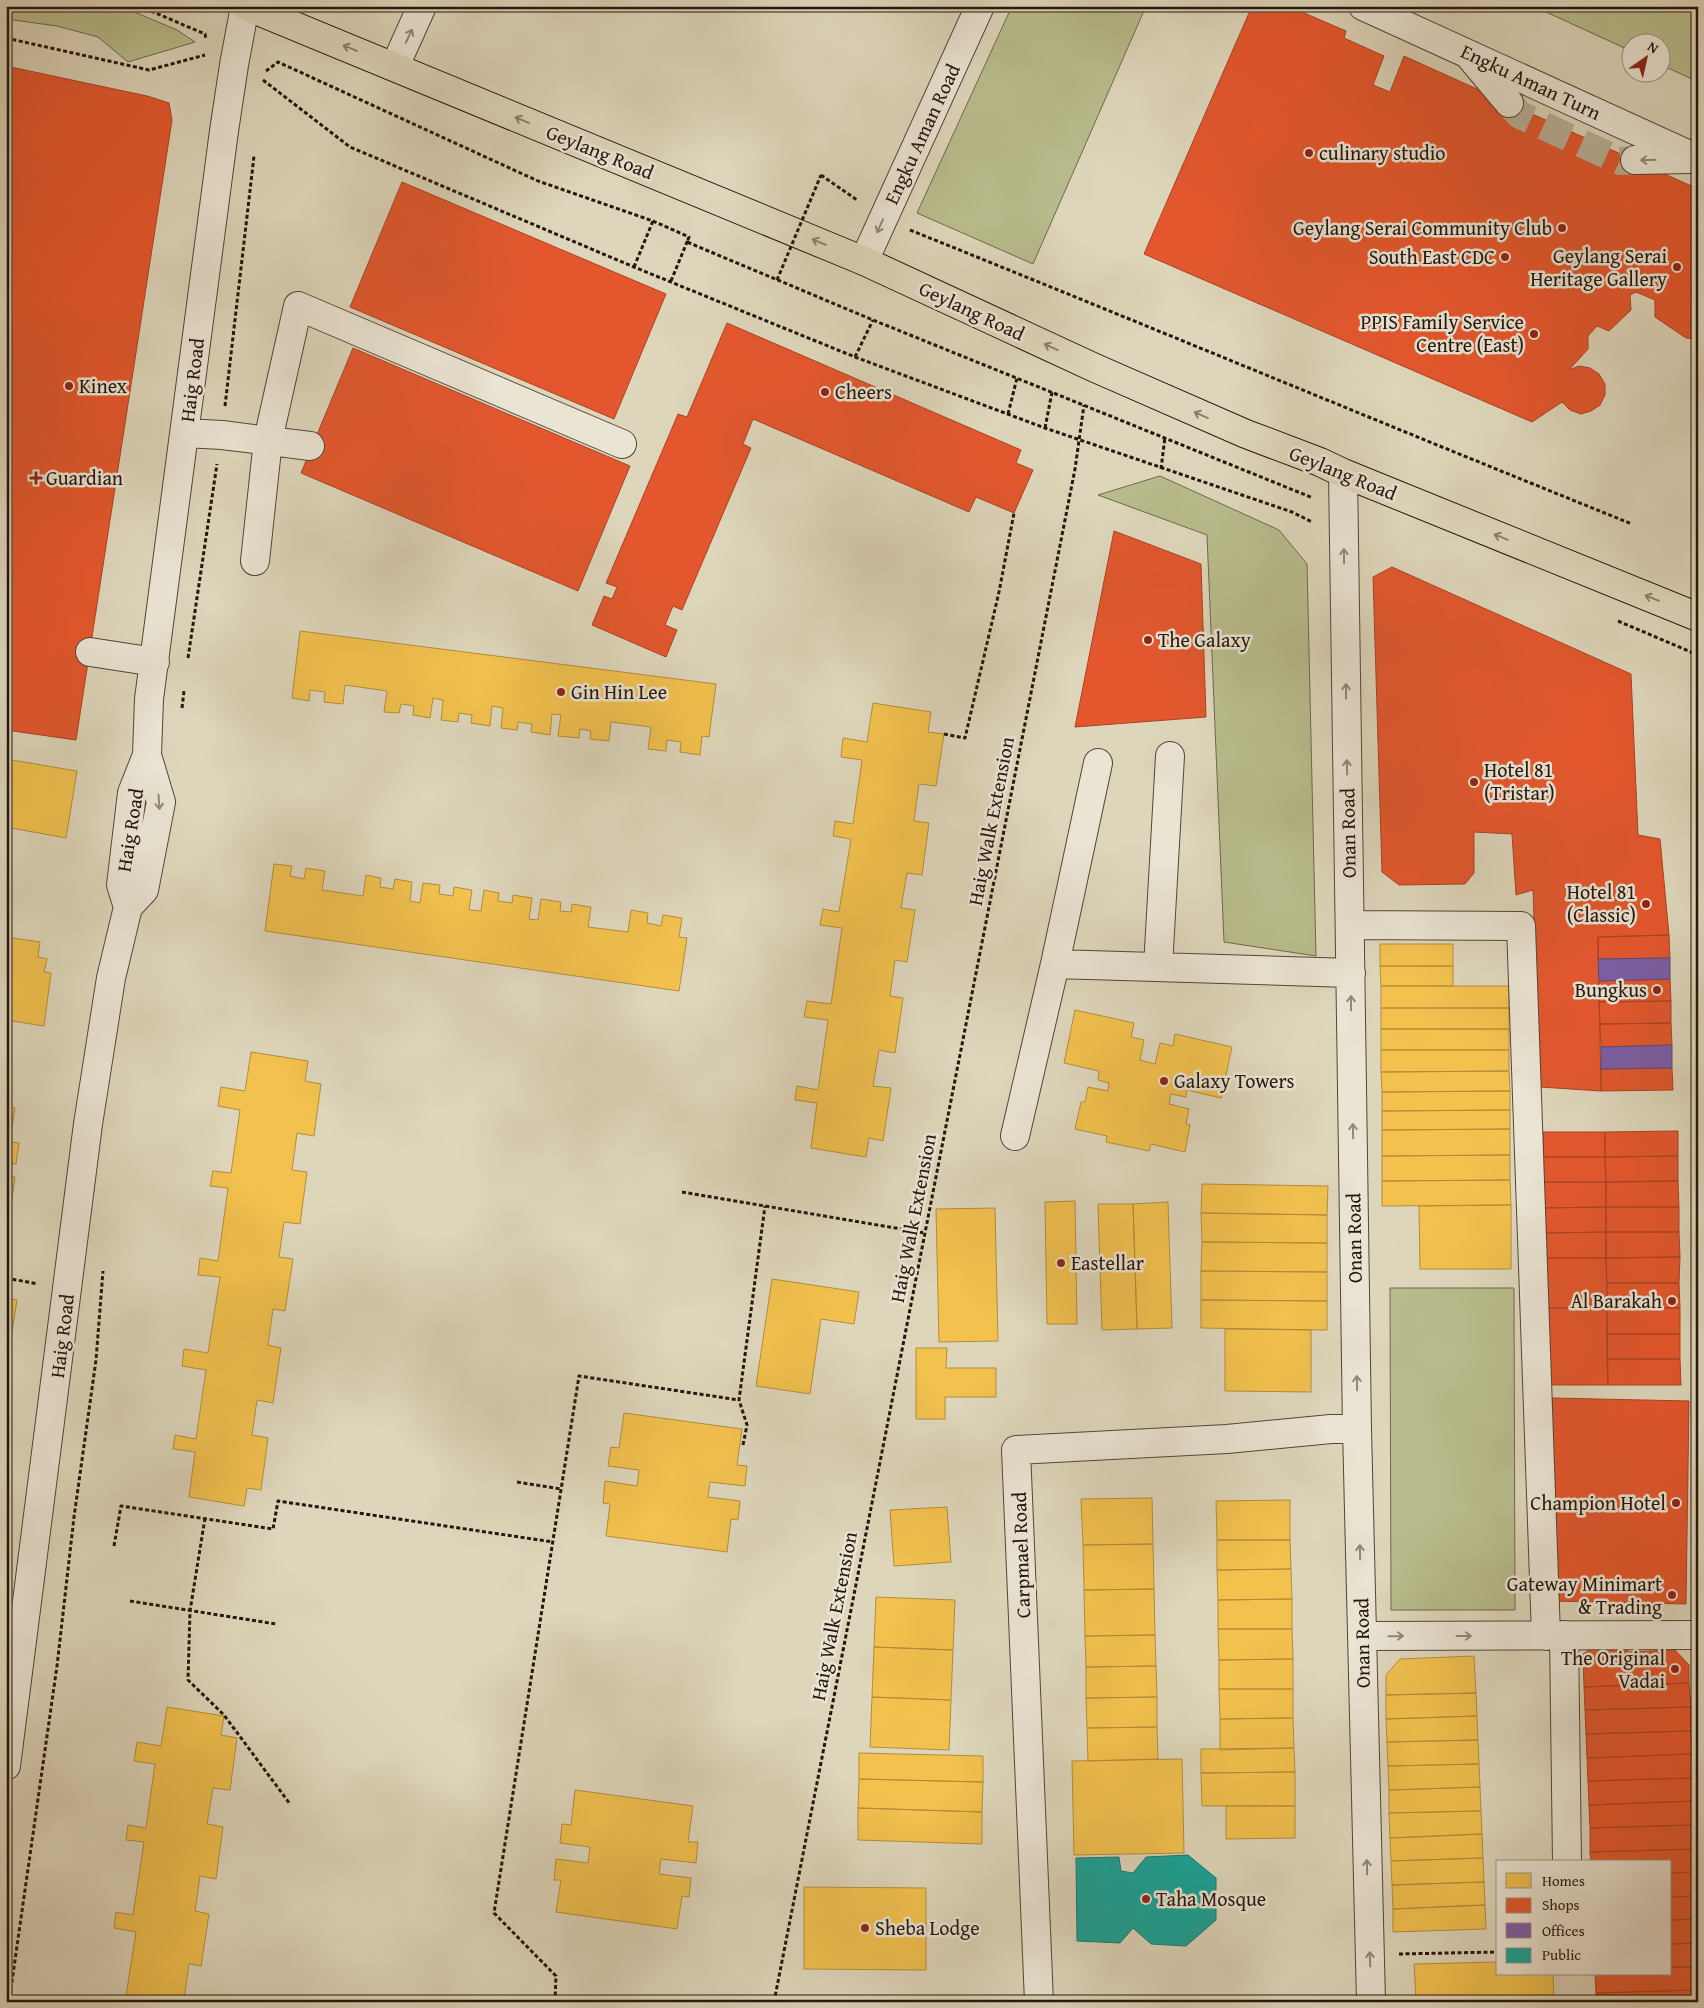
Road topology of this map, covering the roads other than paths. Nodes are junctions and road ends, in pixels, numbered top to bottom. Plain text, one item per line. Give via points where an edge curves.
1 (246, 6) edge
2 (422, 6) edge
3 (980, 6) edge
4 (1363, 6) edge
5 (1466, 53) junction
6 (395, 66) junction
7 (1509, 103) tunnel mouth
8 (1697, 159) edge
9 (1635, 160) tunnel mouth
10 (864, 261) junction
11 (185, 433) junction
12 (268, 440) junction
13 (622, 444) dead end
14 (310, 446) dead end
15 (1343, 473) junction
16 (254, 560) dead end
17 (1697, 618) edge
18 (90, 652) dead end
19 (155, 662) junction
20 (1170, 756) dead end
21 (1098, 763) dead end
22 (1350, 925) junction
23 (1054, 964) junction
24 (1158, 967) junction
25 (1350, 973) junction
26 (1015, 1136) dead end
27 (1357, 1429) junction
28 (1698, 1634) edge
29 (1362, 1636) junction
30 (1555, 1636) junction
31 (6, 1764) edge
32 (1567, 1860) edge
33 (1039, 2002) edge
34 (1371, 2002) edge

6 -> 1 main road, Geylang Road
1 - 11 street, Haig Road via 224,131
6 -> 2 street
3 -> 10 street, Engku Aman Road
4 - 5 street, Engku Aman Turn
5 - 7 street
5 - 8 street, Engku Aman Turn
10 -> 6 main road, Geylang Road
8 -> 9 street
15 -> 10 main road, Geylang Road via 1095,368
11 - 12 street
11 - 19 street, Haig Road
12 - 13 street via 298,306
12 - 14 street
12 - 16 street
17 -> 15 main road, Geylang Road
22 -> 15 street, Onan Road
18 - 19 street
19 - 31 street, Haig Road via 148,714 147,755 132,794 121,885 128,907 111,978 88,1124
20 - 24 street
21 - 23 street
22 - 25 street, Onan Road
22 - 30 street via 1522,926
23 - 24 street
23 - 26 street
24 - 25 street
27 -> 25 street, Onan Road
29 -> 27 street, Onan Road
27 - 33 street, Carpmael Road via 1016,1450
28 - 30 street
29 -> 30 street
34 -> 29 street, Onan Road
30 - 32 street

